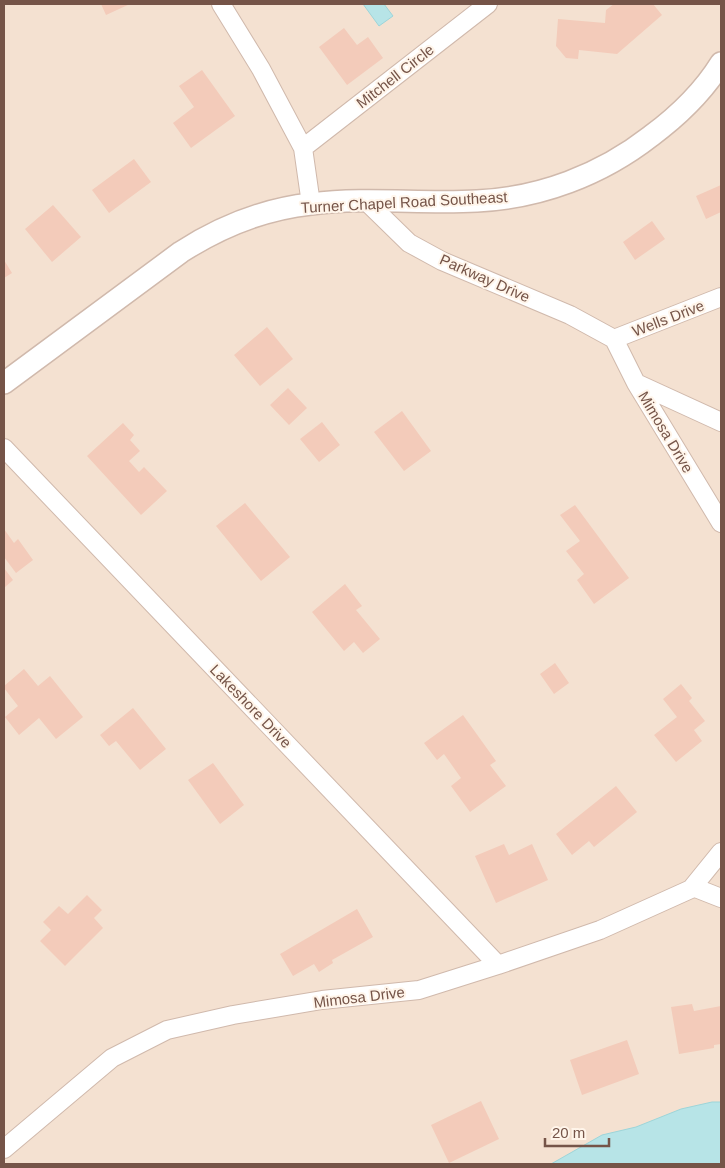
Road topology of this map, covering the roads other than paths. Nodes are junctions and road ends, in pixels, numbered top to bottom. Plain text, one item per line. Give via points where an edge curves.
1 (221, 4) edge
2 (488, 4) edge
3 (721, 63) edge
4 (303, 148) junction
5 (366, 201) junction
6 (311, 204) junction
7 (721, 298) edge
8 (614, 339) junction
9 (4, 383) edge
10 (636, 384) junction
11 (721, 422) edge
12 (4, 448) edge
13 (721, 523) edge
14 (721, 852) edge
15 (693, 887) junction
16 (721, 898) edge
17 (498, 965) junction
18 (4, 1149) edge

1 - 4 street via 261,69
2 - 4 street, Mitchell Circle
3 - 5 street, Turner Chapel Road Southeast via 688,105 667,124 620,158 578,178 510,198
4 - 6 street
5 - 6 street, Turner Chapel Road Southeast
5 - 8 street, Parkway Drive via 409,243 451,265 570,315
6 - 9 street, Turner Chapel Road Southeast via 257,215 205,237 173,257
7 - 8 street, Wells Drive
8 - 10 street, Mimosa Drive
10 - 11 street
10 - 13 street, Mimosa Drive
12 - 17 street, Lakeshore Drive
14 - 15 street, Mimosa Drive
15 - 16 street
15 - 17 street, Mimosa Drive via 600,930
17 - 18 street, Mimosa Drive via 419,990 322,1000 167,1030 112,1058

